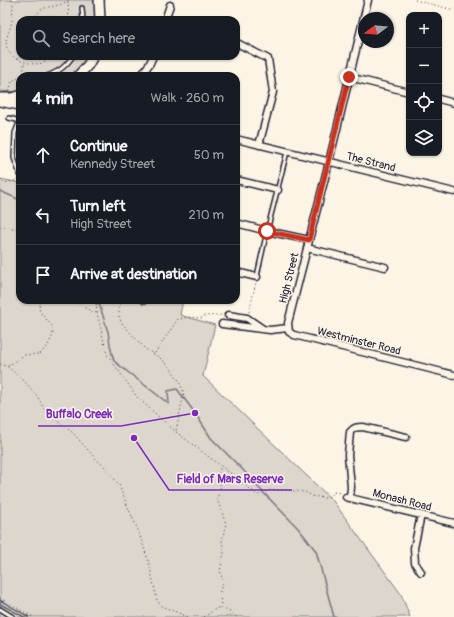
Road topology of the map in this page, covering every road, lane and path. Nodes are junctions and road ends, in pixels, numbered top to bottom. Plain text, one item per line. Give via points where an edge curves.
1 (12, 0) edge
2 (99, 0) edge
3 (368, 0) edge
4 (415, 0) edge
5 (68, 1) edge
6 (170, 4) dead end
7 (82, 8) dead end
8 (454, 10) edge
9 (36, 16) edge
10 (68, 16) edge
11 (83, 16) edge
12 (100, 16) edge
13 (166, 16) edge
14 (240, 45) edge
15 (16, 59) edge
16 (19, 60) edge
17 (45, 60) edge
18 (70, 60) edge
19 (90, 60) edge
20 (151, 60) edge
21 (24, 62) junction
22 (24, 72) edge
23 (58, 72) edge
24 (81, 72) edge
25 (144, 72) edge
26 (349, 77) junction
27 (406, 91) edge
28 (0, 98) edge
29 (16, 100) edge
30 (442, 100) edge
31 (0, 101) edge
32 (16, 101) edge
33 (454, 103) edge
34 (8, 118) dead end
35 (16, 120) edge
36 (16, 131) edge
37 (240, 140) edge
38 (259, 145) junction
39 (287, 152) junction
40 (329, 162) junction
41 (16, 164) edge
42 (0, 180) edge
43 (16, 180) edge
44 (240, 181) edge
45 (278, 190) junction
46 (454, 192) edge
47 (240, 224) edge
48 (0, 228) edge
49 (16, 228) edge
50 (267, 231) junction
51 (309, 240) junction
52 (307, 248) junction
53 (385, 267) dead end
54 (240, 273) edge
55 (257, 277) junction
56 (39, 304) edge
57 (80, 304) edge
58 (96, 304) edge
59 (119, 304) edge
60 (97, 313) junction
61 (228, 315) joint
62 (247, 318) junction
63 (222, 324) dead end
64 (288, 328) junction
65 (262, 329) junction
66 (155, 354) junction
67 (0, 364) edge
68 (8, 367) junction
69 (454, 375) edge
70 (176, 432) junction
71 (406, 437) dead end
72 (221, 466) junction
73 (348, 497) junction
74 (422, 515) junction
75 (454, 523) edge
76 (421, 572) dead end
77 (0, 598) edge
78 (221, 608) junction
79 (0, 609) edge
80 (13, 617) edge
81 (33, 617) edge
82 (189, 617) edge
83 (204, 617) edge
84 (237, 617) edge

1 - 15 path via 12,22 6,40 7,50
2 - 12 main road
3 - 26 street, High Street
4 - 8 path
5 - 9 path via 39,10
5 - 10 path
6 - 13 street
7 - 11 lane
14 - 38 street via 268,59 273,92
16 - 21 path
17 - 21 path via 35,64
18 - 23 lane
19 - 24 main road
20 - 25 street
21 - 22 path
26 - 27 street
26 - 40 street, High Street
28 - 29 main road
30 - 33 street
31 - 32 main road
34 - 35 lane
36 - 41 lane
37 - 38 street, The Strand
38 - 39 street, The Strand
39 - 40 street, The Strand
39 - 45 lane
40 - 46 street, The Strand
40 - 51 street, High Street
42 - 43 path via 4,183
44 - 45 street
45 - 50 lane
47 - 50 street
48 - 49 path
50 - 51 street
50 - 55 lane
51 - 52 street, High Street
52 - 53 street
52 - 64 street, High Street
54 - 55 street
55 - 62 path
56 - 68 path via 40,312 52,326 53,335 40,354 24,355
57 - 60 path via 83,308
58 - 60 path
59 - 66 path via 121,322 144,348
60 - 70 path via 107,354 136,397
61 - 62 street
61 - 66 path via 178,319
62 - 65 street
63 - 65 street
64 - 65 street
64 - 69 street, Westminster Road via 294,335
66 - 70 path via 168,365 184,393
67 - 68 path
68 - 82 path via 25,382 52,418 72,432 119,485 141,537 157,600 161,606
70 - 72 path
71 - 73 street via 358,426 350,432 348,455 351,487
72 - 73 path via 258,495 270,490 285,490 305,492 324,498 333,492
72 - 78 path via 217,478 221,486 217,499 226,524 220,571 223,582 220,591
73 - 74 street, Monash Road
74 - 75 street, Monash Road
74 - 76 street via 414,548 415,563
77 - 81 path
78 - 83 path
78 - 84 path
79 - 80 lane

